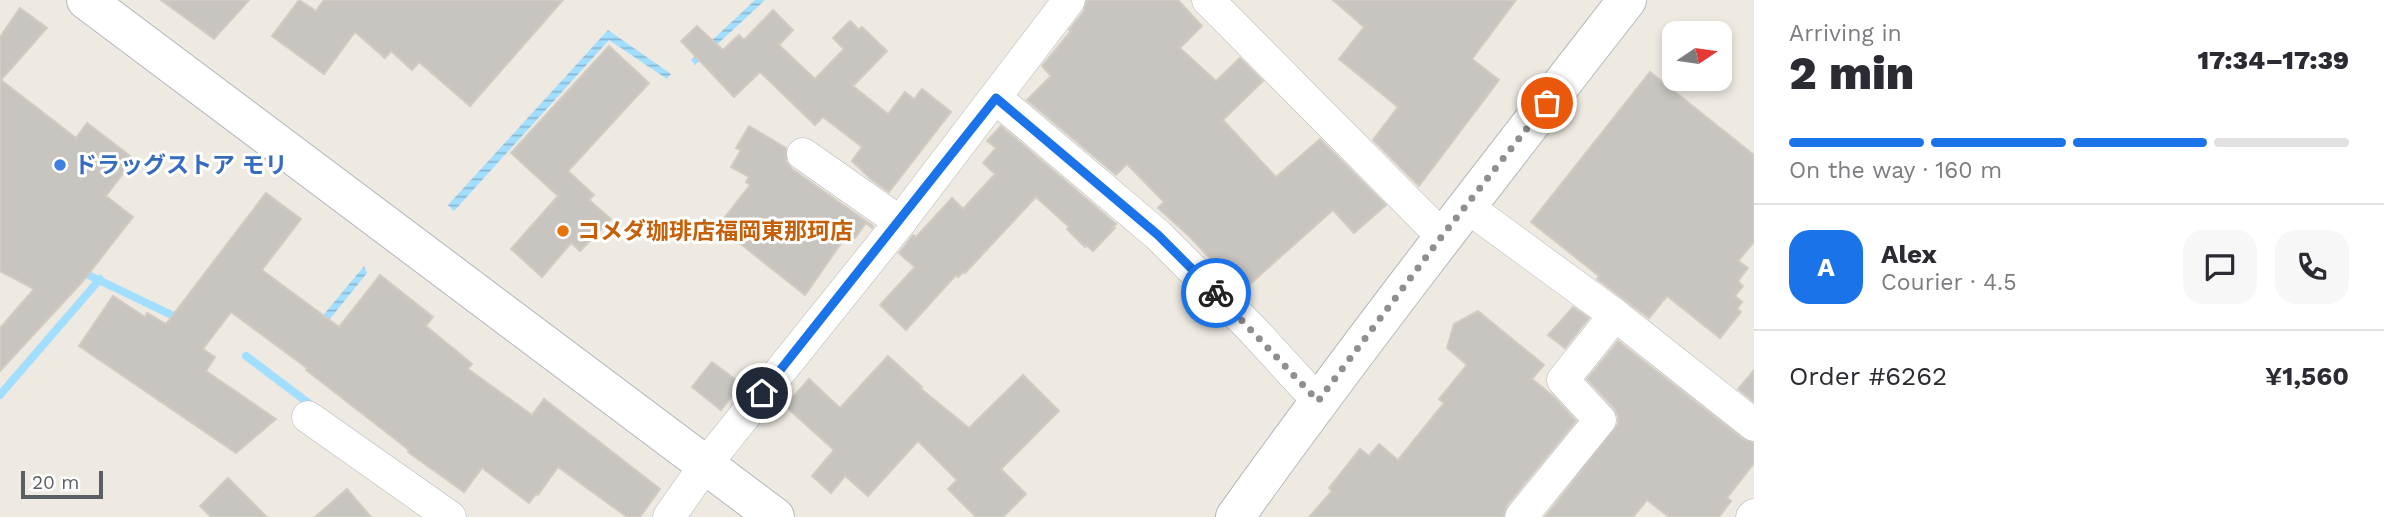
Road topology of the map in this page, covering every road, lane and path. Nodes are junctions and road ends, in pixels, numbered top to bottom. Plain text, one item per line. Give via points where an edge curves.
1 (86, 0) edge
2 (1069, 0) edge
3 (1208, 0) edge
4 (1627, 0) edge
5 (996, 98) junction
6 (803, 154) dead end
7 (1466, 206) junction
8 (900, 222) junction
9 (1442, 236) junction
10 (1615, 315) junction
11 (1318, 401) junction
12 (308, 416) dead end
13 (1754, 425) edge
14 (705, 464) junction
15 (450, 517) edge
16 (669, 517) edge
17 (775, 517) edge
18 (1235, 517) edge
19 (1521, 517) edge

1 - 14 street
2 - 5 street
3 - 9 street
4 - 7 street
5 - 8 street
5 - 11 street via 1158,235
6 - 8 street
7 - 9 street
7 - 10 street
8 - 14 street
9 - 11 street
10 - 13 street
10 - 19 street via 1563,380 1600,419
11 - 18 street
12 - 15 street
14 - 16 street
14 - 17 street

